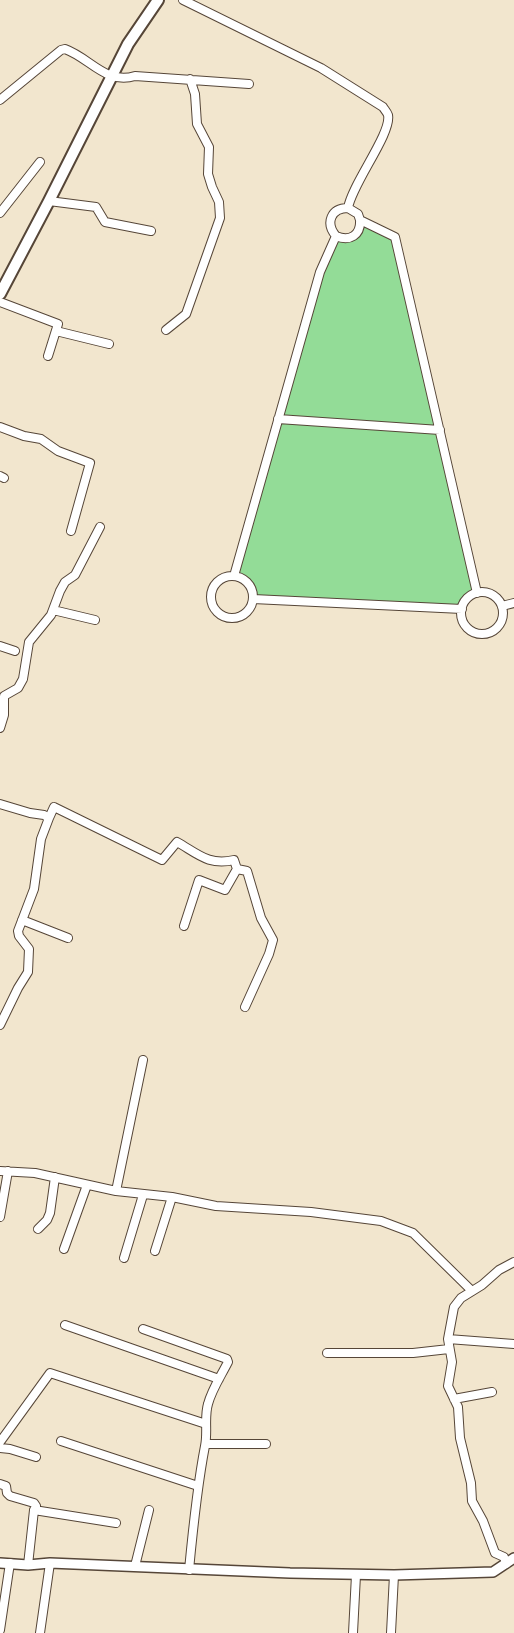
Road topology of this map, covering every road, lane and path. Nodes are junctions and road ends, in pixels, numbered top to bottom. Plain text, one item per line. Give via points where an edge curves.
1 (158, 0) edge
2 (183, 0) edge
3 (112, 77) junction
4 (190, 79) junction
5 (249, 84) dead end
6 (0, 100) edge
7 (40, 162) dead end
8 (49, 201) junction
9 (348, 208) junction
10 (0, 213) edge
11 (360, 220) junction
12 (151, 231) dead end
13 (336, 236) junction
14 (0, 294) edge
15 (0, 302) edge
16 (166, 330) dead end
17 (56, 331) junction
18 (109, 344) dead end
19 (48, 356) dead end
20 (278, 419) junction
21 (0, 427) edge
22 (440, 430) junction
23 (100, 527) dead end
24 (71, 531) dead end
25 (234, 576) junction
26 (477, 593) junction
27 (253, 599) junction
28 (514, 603) edge
29 (502, 606) junction
30 (462, 609) junction
31 (53, 610) junction
32 (95, 620) dead end
33 (0, 646) edge
34 (15, 651) dead end
35 (0, 728) edge
36 (0, 804) edge
37 (49, 818) junction
38 (237, 870) junction
39 (22, 920) junction
40 (184, 926) dead end
41 (68, 938) dead end
42 (246, 1007) dead end
43 (0, 1025) edge
44 (143, 1060) dead end
45 (4, 1171) edge
46 (55, 1177) junction
47 (87, 1185) junction
48 (116, 1191) junction
49 (143, 1195) junction
50 (172, 1197) junction
51 (0, 1217) edge
52 (38, 1229) dead end
53 (64, 1249) dead end
54 (155, 1251) dead end
55 (124, 1258) dead end
56 (514, 1262) edge
57 (472, 1292) junction
58 (64, 1325) dead end
59 (143, 1329) dead end
60 (448, 1339) junction
61 (514, 1344) edge
62 (449, 1349) junction
63 (327, 1353) dead end
64 (219, 1379) junction
65 (492, 1392) dead end
66 (454, 1399) junction
67 (206, 1424) junction
68 (60, 1441) dead end
69 (0, 1442) edge
70 (206, 1444) junction
71 (266, 1444) dead end
72 (0, 1448) edge
73 (36, 1457) dead end
74 (0, 1484) edge
75 (198, 1486) junction
76 (34, 1510) junction
77 (149, 1510) dead end
78 (116, 1523) dead end
79 (510, 1561) edge
80 (5, 1563) edge
81 (50, 1563) junction
82 (28, 1565) junction
83 (135, 1566) junction
84 (189, 1570) junction
85 (356, 1575) junction
86 (394, 1575) junction
87 (0, 1630) edge
88 (40, 1633) edge
89 (353, 1633) edge
90 (391, 1633) edge

1 - 3 main road via 128,44
2 - 9 street via 321,68 383,106 388,115 387,128
3 - 4 street
3 - 6 street via 65,49
3 - 8 main road
4 - 5 street
4 - 16 street via 197,124 209,147 208,174 219,202 220,218 186,314
7 - 10 street
8 - 12 street via 96,207 105,222
8 - 14 main road
9 - 11 street
9 - 13 street via 332,214 330,226
11 - 13 street via 361,226 353,237
11 - 22 street via 394,237
13 - 20 street via 320,272
15 - 17 street via 56,322
17 - 18 street
17 - 19 street
20 - 22 street
20 - 25 street
21 - 24 street via 41,439 58,451 90,463
22 - 26 street
23 - 31 street via 75,575 65,582
25 - 27 street via 248,584
25 - 27 street via 214,587 211,595 216,610 230,618 238,617
26 - 29 street via 492,594
26 - 30 street via 470,596
27 - 30 street
28 - 29 street
29 - 30 street via 501,622 488,633 472,631 465,625
31 - 32 street
31 - 35 street via 29,642 18,688 4,696
33 - 34 street
36 - 37 street
37 - 38 street via 54,807 162,860 177,842 212,862 234,860
37 - 39 street via 41,839 34,889
38 - 40 street via 225,890 199,880
38 - 42 street via 247,871 261,918 273,940
39 - 41 street
39 - 43 street via 18,931 29,949 28,972
44 - 48 street
45 - 46 street
45 - 51 street
46 - 47 street
46 - 52 street via 50,1213
47 - 48 street
47 - 53 street
48 - 49 street
49 - 50 street
49 - 55 street
50 - 54 street
50 - 57 street via 216,1206 381,1221 413,1233
56 - 57 street
57 - 60 street via 454,1306
58 - 64 street
59 - 64 street via 227,1359
60 - 61 street
60 - 62 street
62 - 63 street
62 - 66 street via 452,1362 448,1386
64 - 67 street via 208,1405
65 - 66 street
66 - 79 street via 472,1501 495,1553
67 - 69 street via 50,1373
67 - 70 street
68 - 75 street
70 - 71 street
70 - 75 street
72 - 73 street
74 - 76 street via 6,1486 10,1496 34,1503
75 - 84 street
76 - 78 street
76 - 82 street
77 - 83 street
79 - 86 street via 493,1572
80 - 82 street
80 - 87 street
81 - 82 street
81 - 83 street
81 - 88 street
83 - 84 street
84 - 85 street
85 - 86 street
85 - 89 street
86 - 90 street

